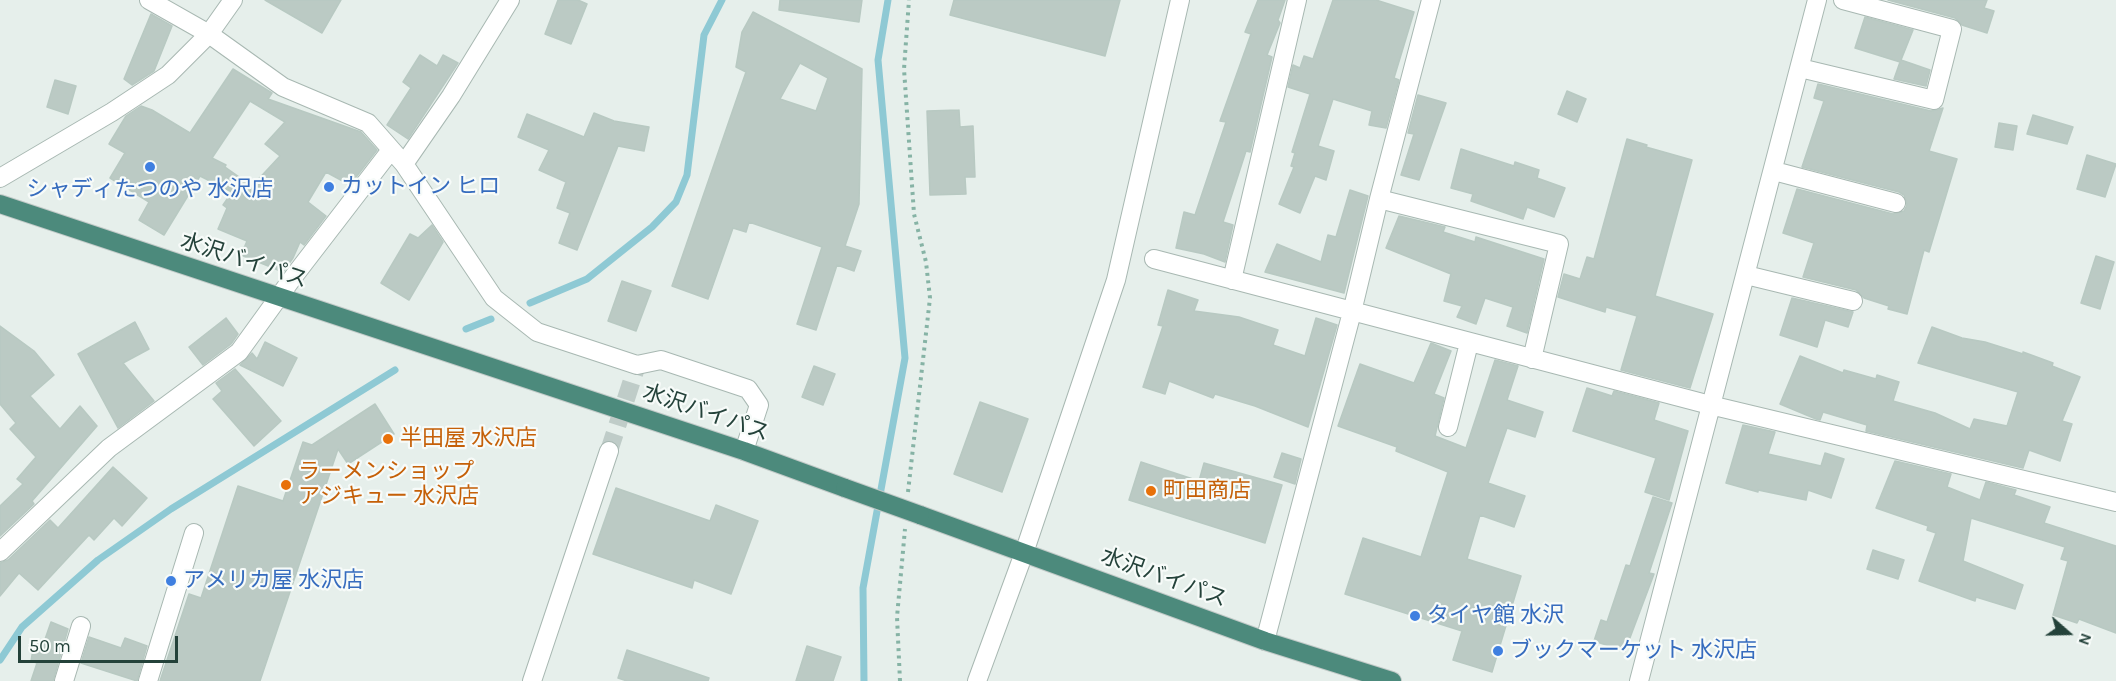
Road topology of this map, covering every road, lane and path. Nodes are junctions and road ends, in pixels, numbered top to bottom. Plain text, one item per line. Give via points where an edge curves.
1 (149, 0) edge
2 (233, 0) edge
3 (510, 0) edge
4 (909, 0) edge
5 (1179, 0) edge
6 (1297, 0) edge
7 (1431, 0) edge
8 (1817, 0) edge
9 (1842, 0) edge
10 (209, 34) junction
11 (1800, 68) junction
12 (391, 150) junction
13 (404, 164) junction
14 (1774, 171) junction
15 (0, 178) edge
16 (1379, 199) junction
17 (1896, 203) dead end
18 (0, 204) edge
19 (1154, 258) dead end
20 (1746, 274) junction
21 (1232, 280) junction
22 (279, 298) junction
23 (1853, 301) dead end
24 (1352, 312) junction
25 (1469, 343) junction
26 (1532, 359) junction
27 (1710, 405) junction
28 (1448, 427) dead end
29 (744, 450) junction
30 (609, 451) tunnel mouth
31 (908, 499) dead end
32 (2116, 502) edge
33 (913, 518) junction
34 (194, 532) dead end
35 (0, 552) edge
36 (1024, 553) junction
37 (81, 626) dead end
38 (1265, 641) junction
39 (64, 681) edge
40 (148, 681) edge
41 (532, 681) edge
42 (900, 681) edge
43 (976, 681) edge
44 (1392, 681) edge
45 (1639, 681) edge

1 - 10 street
2 - 10 street
3 - 13 street
4 - 31 path via 904,69 915,214 930,298
5 - 36 street via 1121,258
6 - 21 street
7 - 16 street
8 - 11 street
9 - 11 street via 1952,28 1934,100
10 - 12 street via 283,87 368,123
10 - 15 street via 168,75
11 - 14 street
12 - 13 street
12 - 22 street
13 - 29 street via 494,298 537,332 637,365 661,360 748,389 759,405
14 - 17 street
14 - 20 street
16 - 24 street
16 - 26 street via 1559,244
18 - 22 highway, 水沢バイパス
19 - 21 street
20 - 23 street
20 - 27 street
21 - 24 street
22 - 29 highway, 水沢バイパス
22 - 35 street via 239,352 109,448
24 - 25 street
24 - 38 street
25 - 26 street
25 - 28 street
26 - 27 street
27 - 32 street
27 - 45 street
29 - 33 highway, 水沢バイパス, bridge
30 - 41 street
33 - 36 highway, 水沢バイパス
33 - 42 path via 897,616
34 - 40 street
36 - 38 highway, 水沢バイパス
36 - 43 street
37 - 39 street
38 - 44 highway, 水沢バイパス

